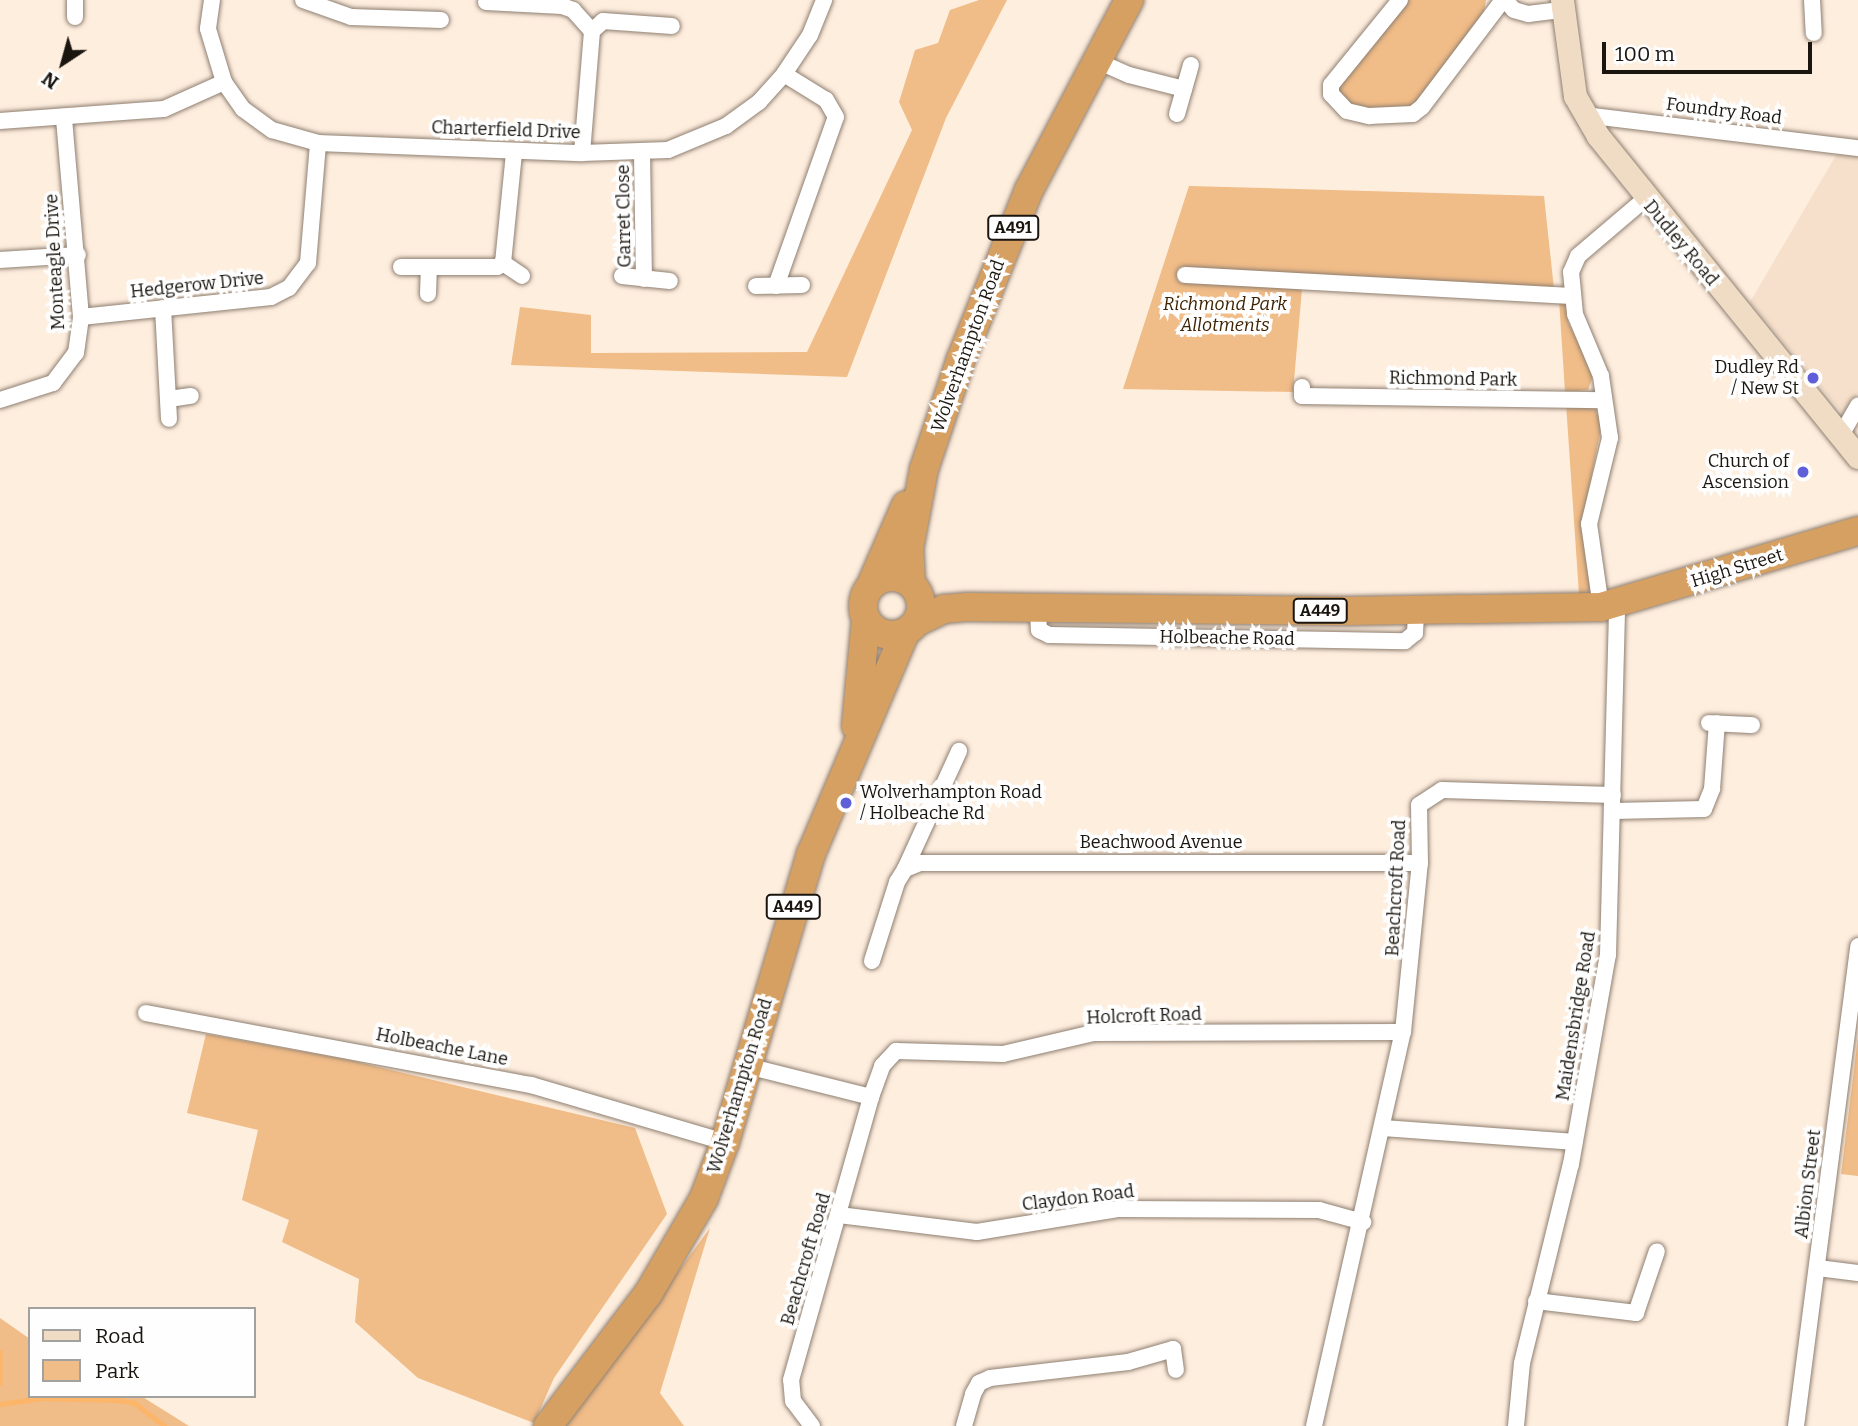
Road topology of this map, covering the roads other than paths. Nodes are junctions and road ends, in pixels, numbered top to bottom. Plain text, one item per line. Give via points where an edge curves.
1 (75, 0) edge
2 (212, 0) edge
3 (303, 0) edge
4 (824, 0) edge
5 (1129, 0) edge
6 (1400, 0) edge
7 (1504, 0) edge
8 (1812, 0) edge
9 (485, 2) dead end
10 (1563, 5) edge
11 (75, 18) dead end
12 (441, 20) dead end
13 (672, 26) dead end
14 (592, 31) junction
15 (1814, 34) dead end
16 (1096, 60) junction
17 (1192, 65) dead end
18 (784, 74) junction
19 (224, 82) junction
20 (1184, 89) junction
21 (1177, 114) dead end
22 (1584, 115) junction
23 (64, 117) junction
24 (0, 121) edge
25 (318, 142) junction
26 (1858, 148) edge
27 (514, 153) junction
28 (582, 153) junction
29 (642, 153) junction
30 (1645, 199) junction
31 (78, 255) junction
32 (0, 260) edge
33 (503, 263) junction
34 (401, 267) dead end
35 (429, 267) junction
36 (1185, 275) dead end
37 (522, 276) dead end
38 (622, 276) dead end
39 (645, 279) junction
40 (670, 281) dead end
41 (802, 285) dead end
42 (756, 286) dead end
43 (776, 286) junction
44 (428, 294) dead end
45 (1572, 296) junction
46 (163, 308) junction
47 (81, 317) junction
48 (1302, 395) dead end
49 (191, 396) dead end
50 (169, 399) junction
51 (0, 400) edge
52 (1604, 400) junction
53 (1858, 406) edge
54 (169, 419) dead end
55 (1841, 435) junction
56 (1858, 457) edge
57 (924, 468) junction
58 (1858, 531) edge
59 (912, 584) junction
60 (871, 585) junction
61 (1031, 606) junction
62 (1609, 606) junction
63 (866, 620) junction
64 (911, 627) junction
65 (1752, 725) dead end
66 (959, 751) dead end
67 (853, 753) junction
68 (1613, 803) junction
69 (1420, 863) junction
70 (905, 869) junction
71 (1858, 946) edge
72 (872, 961) dead end
73 (146, 1013) dead end
74 (1403, 1032) junction
75 (891, 1058) joint
76 (747, 1066) junction
77 (871, 1097) junction
78 (1384, 1128) junction
79 (725, 1142) junction
80 (1574, 1142) junction
81 (839, 1215) junction
82 (1363, 1222) junction
83 (1657, 1251) dead end
84 (1818, 1268) junction
85 (1858, 1273) edge
86 (1536, 1301) junction
87 (1176, 1370) dead end
88 (548, 1426) edge
89 (811, 1426) edge
90 (964, 1426) edge
91 (1314, 1426) edge
92 (1516, 1426) edge
93 (1796, 1426) edge

1 - 11 street
2 - 19 street, Charterfield Drive via 211,53
3 - 12 street via 351,17
4 - 18 street, Charterfield Drive via 810,35
5 - 16 highway, Wolverhampton Road / A491
6 - 7 street via 1331,85 1331,94 1347,111 1369,116 1413,114
7 - 10 street via 1514,10 1528,13
8 - 15 street
9 - 14 street via 562,6 573,10
10 - 22 main road, Dudley Road via 1575,96
13 - 14 street via 603,21
14 - 28 street
16 - 20 street via 1129,75
16 - 57 highway, Wolverhampton Road / A491 via 998,262
17 - 20 street
18 - 29 street, Charterfield Drive via 759,102 726,126 696,142
18 - 43 street via 826,100 836,117
19 - 23 street via 164,109
19 - 25 street, Charterfield Drive via 255,120 272,130
20 - 21 street
22 - 26 street, Foundry Road
22 - 30 main road, Dudley Road
23 - 24 street
23 - 31 street, Monteagle Drive
25 - 27 street, Charterfield Drive
25 - 46 street, Hedgerow Drive via 308,262 298,279 271,297
27 - 28 street, Charterfield Drive
27 - 33 street
28 - 29 street, Charterfield Drive
29 - 39 street, Garret Close
30 - 45 street, Maidensbridge Road via 1578,256 1571,272
30 - 55 main road, Dudley Road
31 - 32 street
31 - 47 street, Monteagle Drive
33 - 35 street
33 - 37 street
34 - 35 street
35 - 44 street
36 - 45 street
38 - 39 street, Garret Close
39 - 40 street, Garret Close
41 - 43 street
42 - 43 street
45 - 52 street, Maidensbridge Road via 1582,337 1601,376
46 - 47 street, Hedgerow Drive
46 - 50 street
47 - 51 street, Monteagle Drive via 76,353 62,377
48 - 52 street, Richmond Park
49 - 50 street
50 - 54 street
52 - 62 street, Maidensbridge Road via 1609,452 1589,524
53 - 55 street
55 - 56 main road, Dudley Road
57 - 59 highway, Wolverhampton Road / A491 via 909,549
57 - 60 highway, Wolverhampton Road / A491
58 - 62 highway, High Street / A449
59 - 60 highway via 895,577
59 - 61 highway, Holbeache Road / A449
59 - 64 highway via 922,605
60 - 63 highway via 864,596
61 - 62 highway, Holbeache Road / A449 via 1416,611
61 - 64 highway, Holbeache Road / A449 via 944,609
62 - 68 street, Maidensbridge Road
63 - 64 highway via 883,634
63 - 67 highway, Wolverhampton Road / A449
64 - 67 highway, Wolverhampton Road / A449
65 - 68 street, Beachcroft Road via 1713,723 1712,789 1704,809
66 - 70 street
67 - 76 highway, Wolverhampton Road / A449 via 811,854
68 - 69 street, Beachcroft Road via 1432,792 1419,805
68 - 80 street, Maidensbridge Road via 1608,955
69 - 70 street, Beachwood Avenue via 920,863
69 - 74 street, Beachcroft Road
70 - 72 street
71 - 84 street, Albion Street
73 - 79 street, Holbeache Lane via 531,1084
74 - 75 street, Holcroft Road via 1093,1033 1003,1054 913,1049 896,1051
74 - 78 street, Beachcroft Road
75 - 77 street, Beachcroft Road via 882,1066
76 - 77 street
76 - 79 highway, Wolverhampton Road / A449
77 - 81 street, Beachcroft Road
78 - 80 street
78 - 82 street, Beachcroft Road
79 - 88 highway, Wolverhampton Road / A449 via 681,1243
80 - 86 street, Maidensbridge Road
81 - 82 street, Claydon Road via 977,1232 1119,1209 1318,1210
81 - 89 street, Beachcroft Road via 790,1391
82 - 91 street, Beachcroft Road
83 - 86 street via 1634,1322
84 - 85 street
84 - 93 street, Albion Street
86 - 92 street, Maidensbridge Road via 1522,1363
87 - 90 street via 1173,1349 1128,1362 990,1378 978,1383

